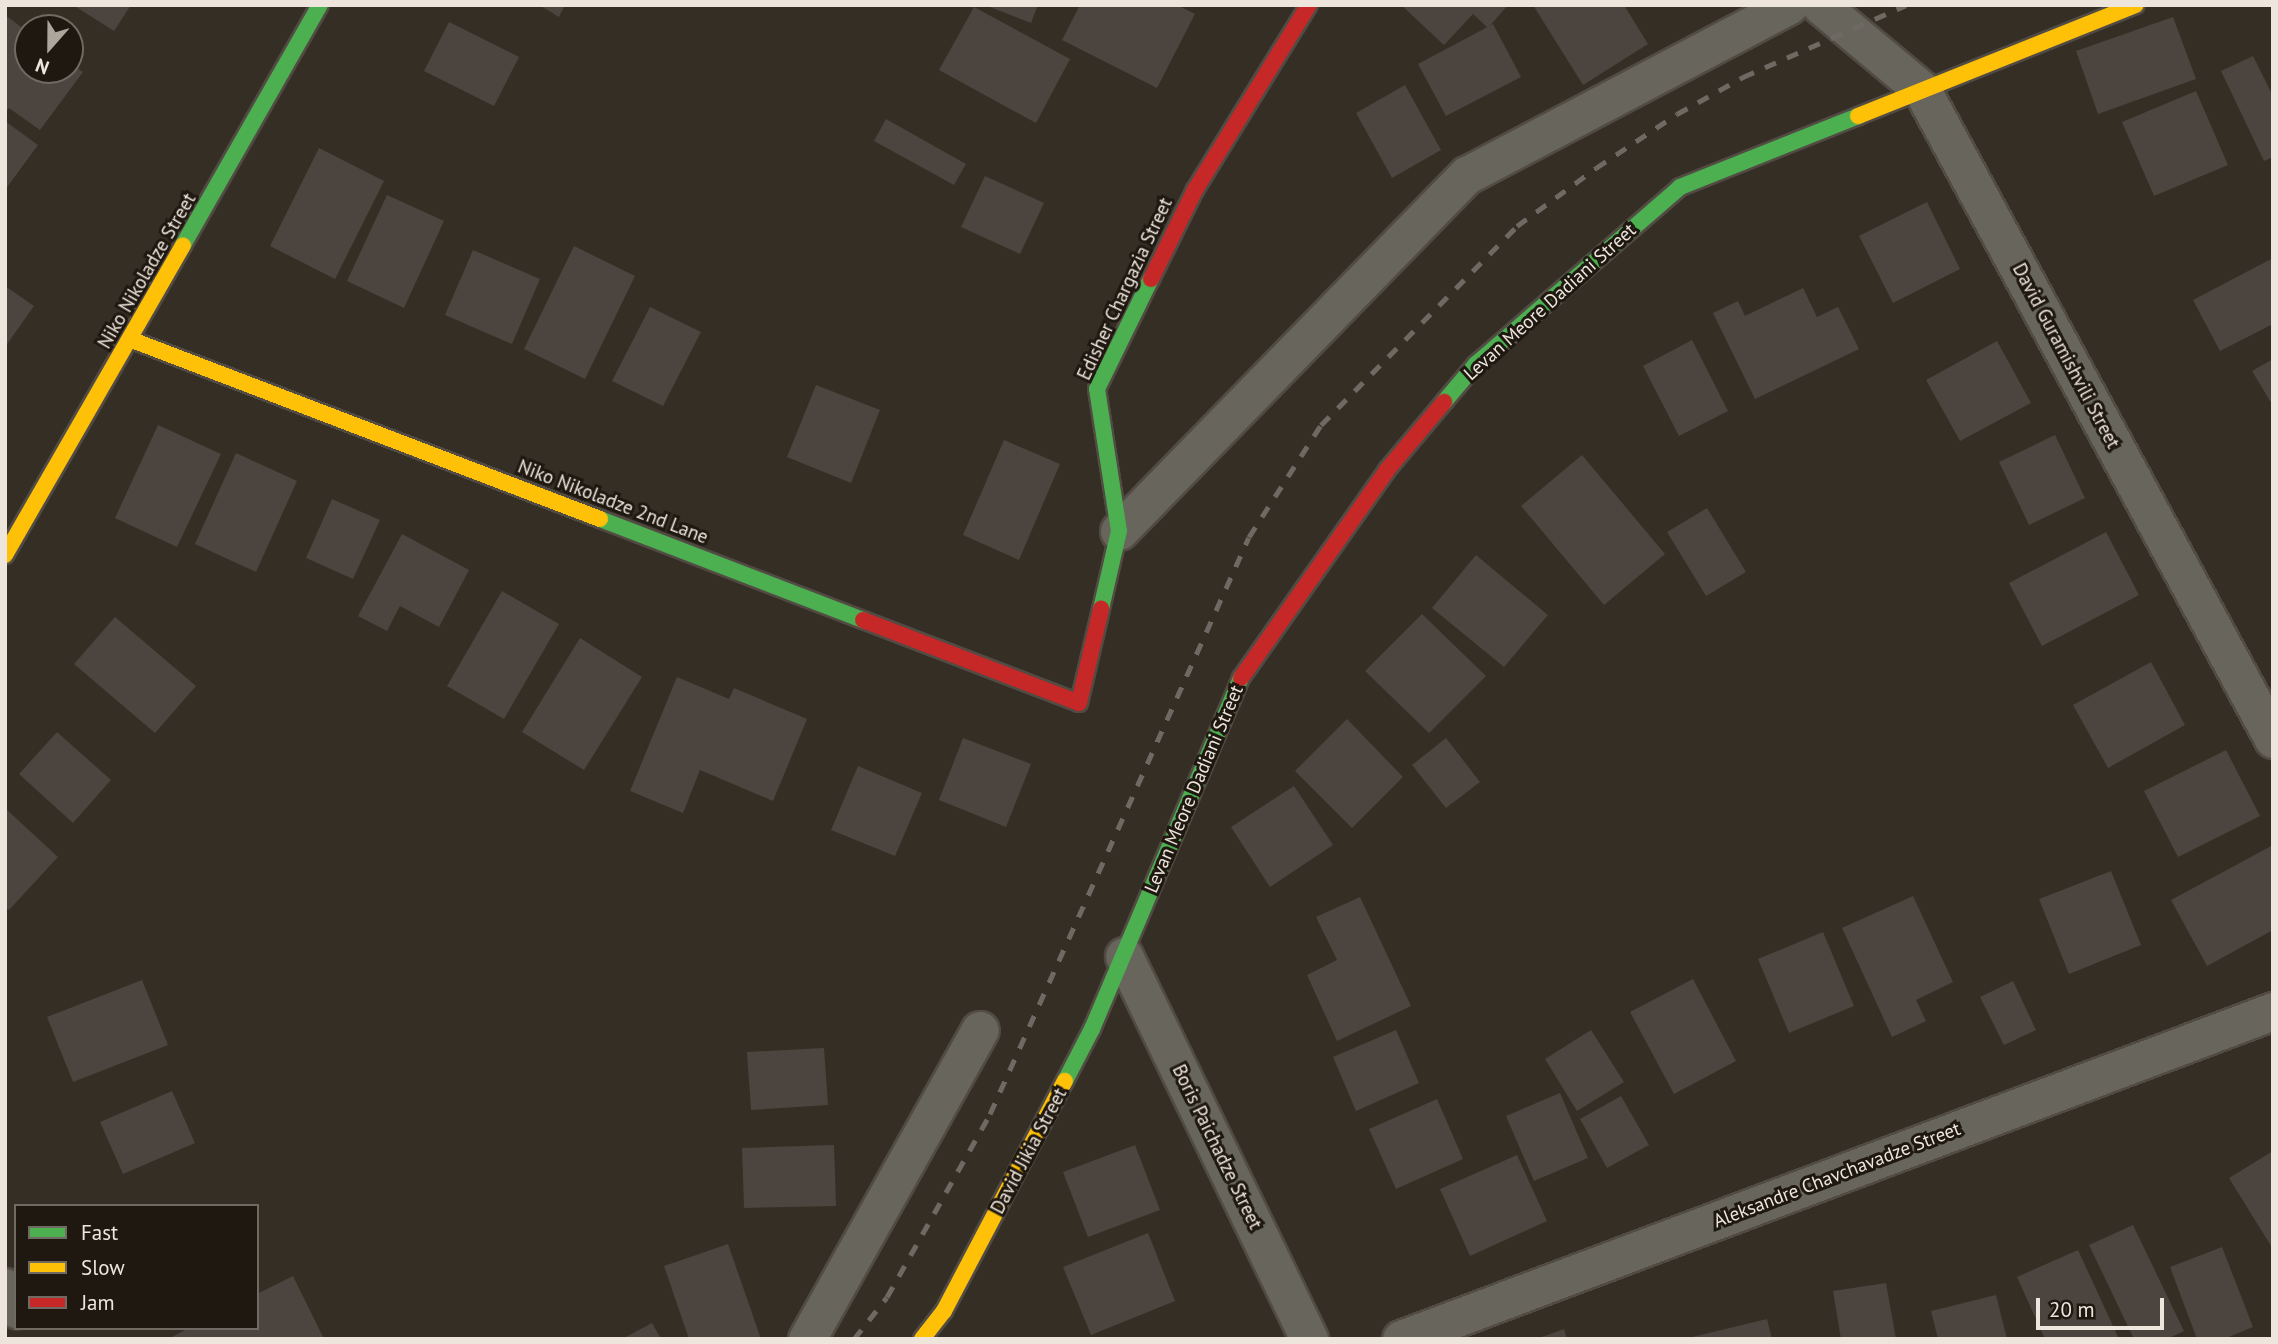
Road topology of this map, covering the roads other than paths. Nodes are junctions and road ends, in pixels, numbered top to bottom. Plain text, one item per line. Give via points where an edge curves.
1 (320, 5) edge
2 (1309, 5) edge
3 (1789, 5) edge
4 (1820, 5) edge
5 (2136, 5) edge
6 (1922, 90) junction
7 (132, 340) junction
8 (1119, 531) junction
9 (5, 555) edge
10 (1079, 703) joint
11 (2273, 739) edge
12 (1124, 956) junction
13 (2273, 1011) edge
14 (980, 1030) dead end
15 (5, 1287) edge
16 (14, 1305) edge
17 (807, 1339) edge
18 (922, 1339) edge
19 (1309, 1339) edge
20 (1401, 1339) edge

1 - 7 street, Niko Nikoladze Street
2 - 8 street, Edisher Chargazia Street via 1195,190 1097,389
3 - 8 street via 1467,175
4 - 6 street, David Guramishvili Street
5 - 6 street, Levan Meore Dadiani Street
6 - 11 street, David Guramishvili Street
6 - 12 street, Levan Meore Dadiani Street via 1680,187 1476,364 1387,470 1235,686
7 - 9 street, Niko Nikoladze Street
7 - 10 street, Niko Nikoladze 2nd Lane
8 - 10 street, Edisher Chargazia Street
12 - 18 street, David Jikia Street via 1036,1139 944,1311
12 - 19 street, Boris Paichadze Street
13 - 20 street, Aleksandre Chavchavadze Street
14 - 17 street
15 - 16 street

